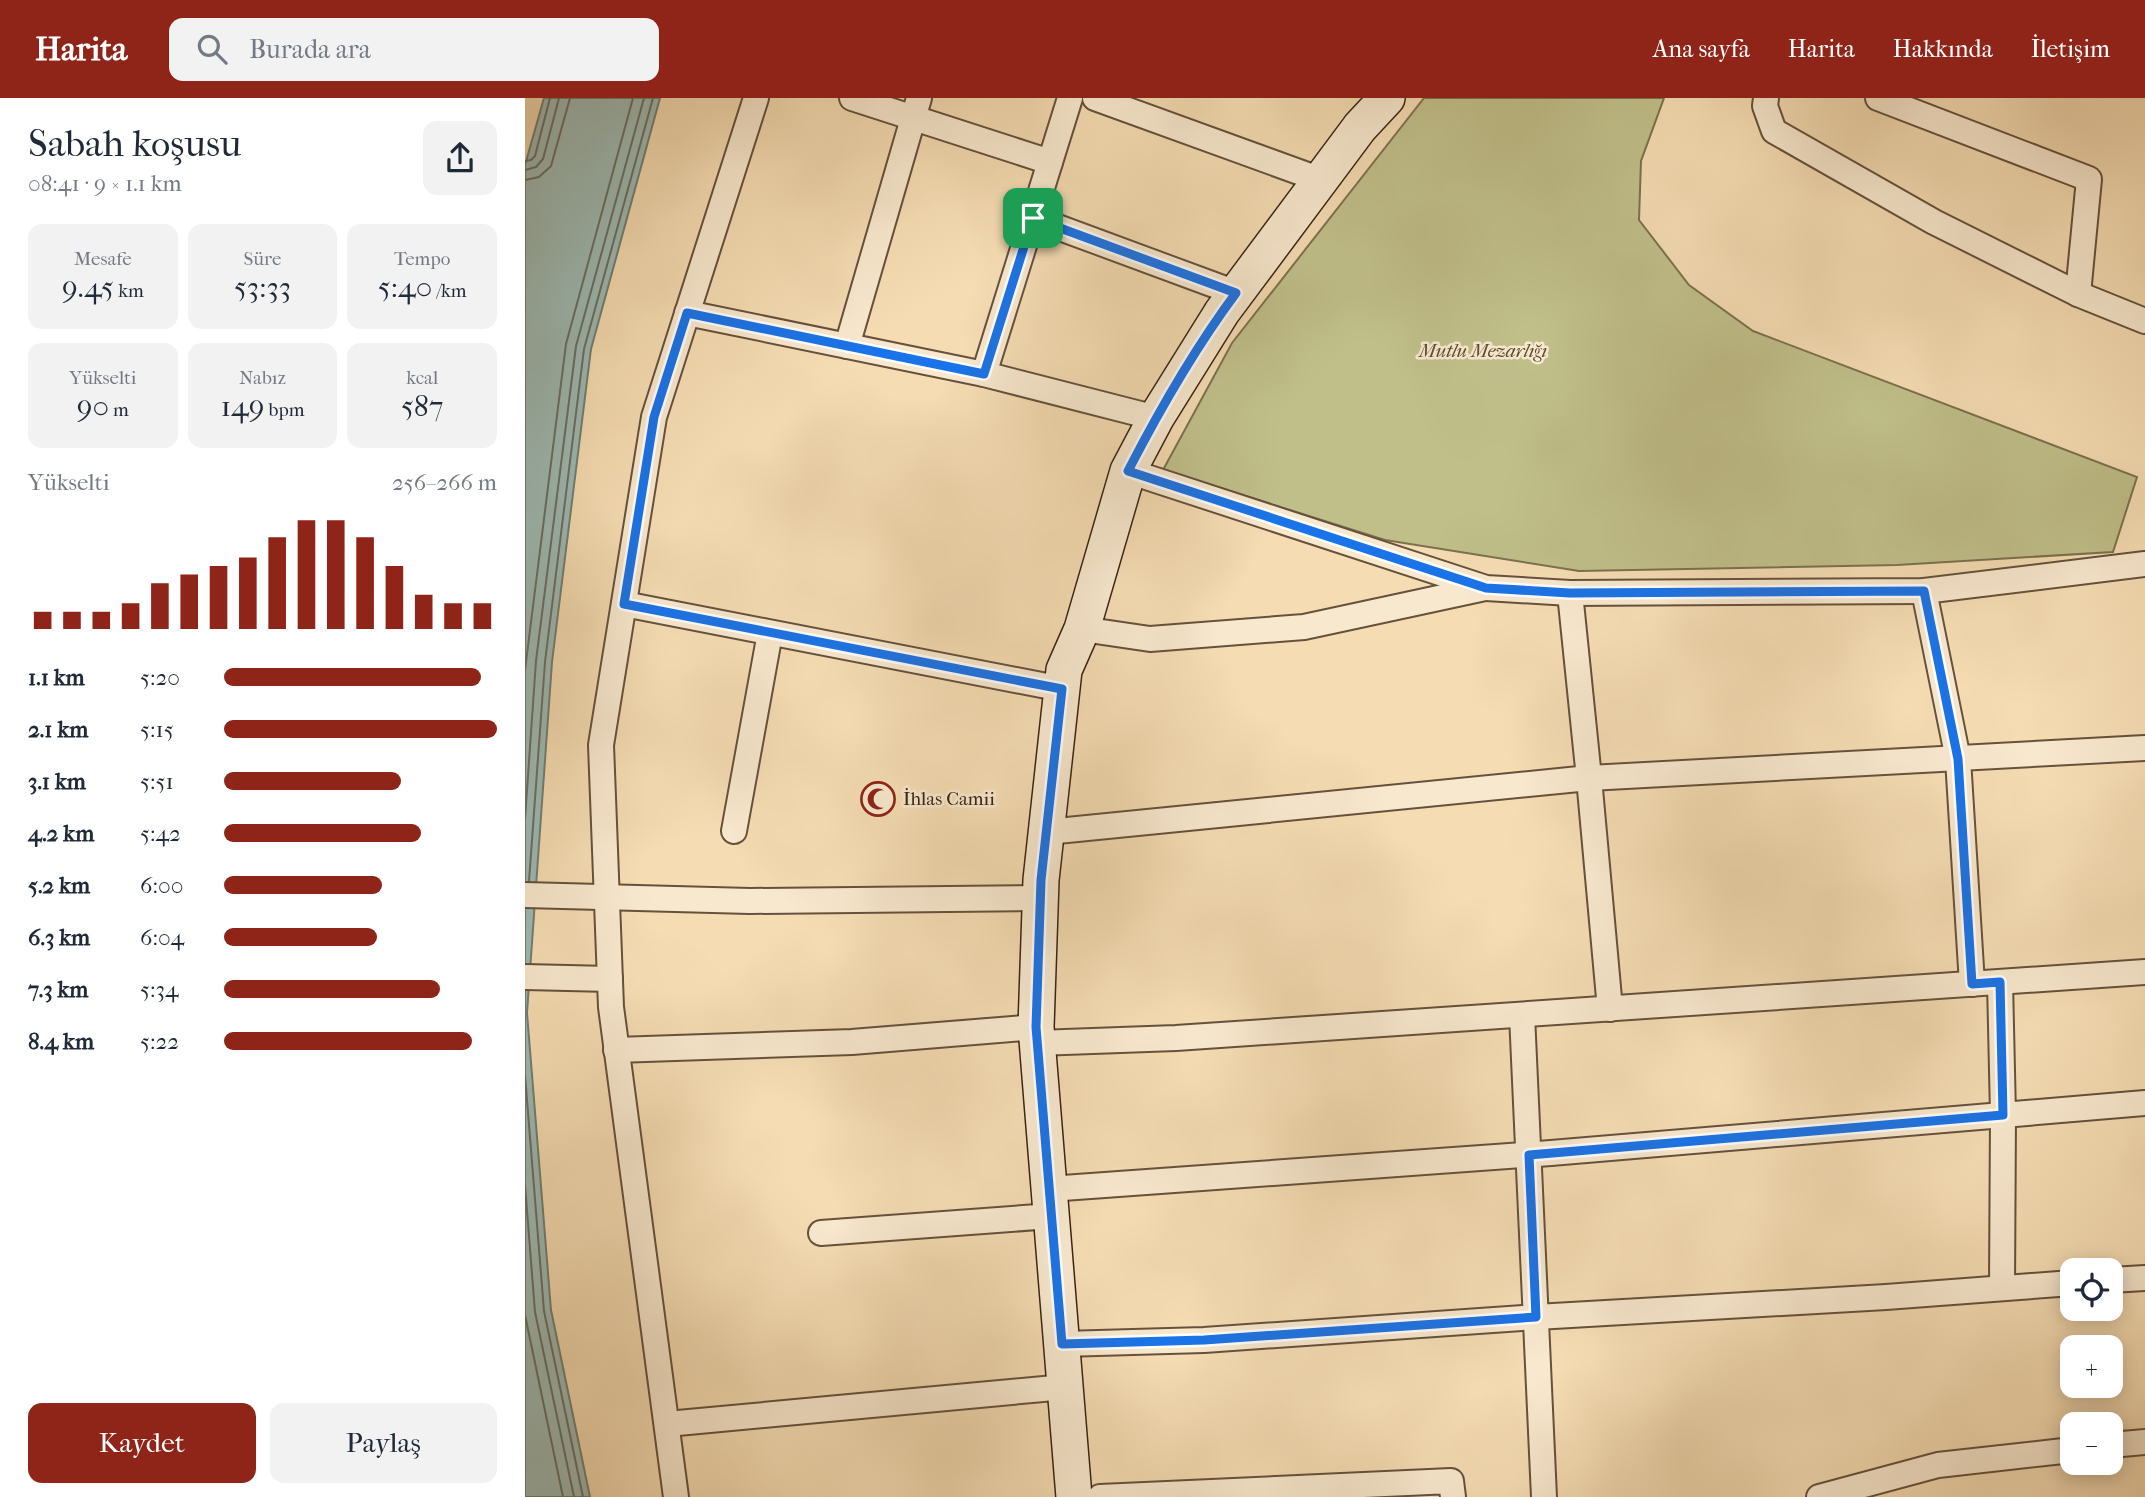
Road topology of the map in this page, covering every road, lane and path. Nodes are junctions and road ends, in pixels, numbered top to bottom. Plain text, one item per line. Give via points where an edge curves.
1 (756, 98) edge
2 (852, 98) edge
3 (1070, 98) edge
4 (1095, 98) edge
5 (1387, 98) edge
6 (1766, 98) edge
7 (1878, 98) edge
8 (916, 108) edge
9 (1050, 162) junction
10 (1321, 180) junction
11 (1033, 218) junction
12 (1236, 293) junction
13 (2078, 294) junction
14 (687, 313) junction
15 (2145, 321) edge
16 (847, 346) junction
17 (984, 374) junction
18 (1156, 418) junction
19 (1128, 471) junction
20 (2145, 564) edge
21 (1486, 588) junction
22 (1924, 591) junction
23 (1570, 593) junction
24 (624, 604) junction
25 (1081, 629) junction
26 (770, 632) junction
27 (1062, 689) junction
28 (2145, 748) edge
29 (1958, 759) junction
30 (1589, 778) junction
31 (734, 831) dead end
32 (1047, 832) junction
33 (525, 895) edge
34 (607, 896) junction
35 (1041, 898) junction
36 (2145, 972) edge
37 (525, 977) edge
38 (610, 979) junction
39 (2000, 982) junction
40 (1972, 984) junction
41 (1610, 1009) junction
42 (1522, 1015) junction
43 (1037, 1035) junction
44 (616, 1050) junction
45 (2145, 1103) edge
46 (2003, 1115) junction
47 (1529, 1155) junction
48 (1050, 1202) junction
49 (821, 1233) dead end
50 (2145, 1278) edge
51 (2123, 1279) edge
52 (2060, 1284) edge
53 (2002, 1288) junction
54 (1536, 1317) junction
55 (1062, 1344) junction
56 (1065, 1387) junction
57 (667, 1424) junction
58 (2145, 1442) edge
59 (2123, 1445) edge
60 (2060, 1451) edge
61 (676, 1497) edge
62 (1074, 1497) edge
63 (1100, 1497) edge
64 (1453, 1497) edge
65 (1544, 1497) edge
66 (1819, 1497) edge

1 - 14 street
2 - 8 street
3 - 9 street
4 - 10 street
5 - 10 main road
6 - 13 street via 1774,131 1934,222
7 - 13 street via 2089,179
8 - 9 street
8 - 16 street
9 - 11 street
10 - 12 main road
11 - 12 street
11 - 17 street
12 - 18 main road
13 - 15 street
14 - 16 street
14 - 24 street via 654,417
16 - 17 street
17 - 18 street
18 - 19 main road
19 - 21 street
19 - 25 main road
20 - 22 street
21 - 23 street
21 - 25 street via 1304,627 1150,639
22 - 23 street
22 - 29 street
23 - 30 street
24 - 26 street
24 - 34 street via 601,745
25 - 27 main road via 1064,670
26 - 27 street
26 - 31 street
27 - 32 main road
28 - 29 street
29 - 30 street
29 - 40 street
30 - 32 street
30 - 41 street
32 - 35 main road
33 - 34 street
34 - 35 street via 750,901
34 - 38 street
35 - 43 main road
36 - 39 street
37 - 38 street
38 - 44 street
39 - 40 street
39 - 46 street
40 - 41 street
41 - 42 street
42 - 43 street via 1176,1038
42 - 47 street
43 - 44 street
43 - 48 main road
44 - 57 street
45 - 46 street
46 - 47 street
46 - 53 street
47 - 48 street
47 - 54 street
48 - 49 street
48 - 55 main road
50 - 51 street
52 - 53 street
53 - 54 street
54 - 55 street via 1204,1340
54 - 65 street
55 - 56 main road
56 - 57 street
56 - 62 main road
57 - 61 street
58 - 59 street
60 - 66 street via 1938,1465
63 - 64 street via 1451,1481

